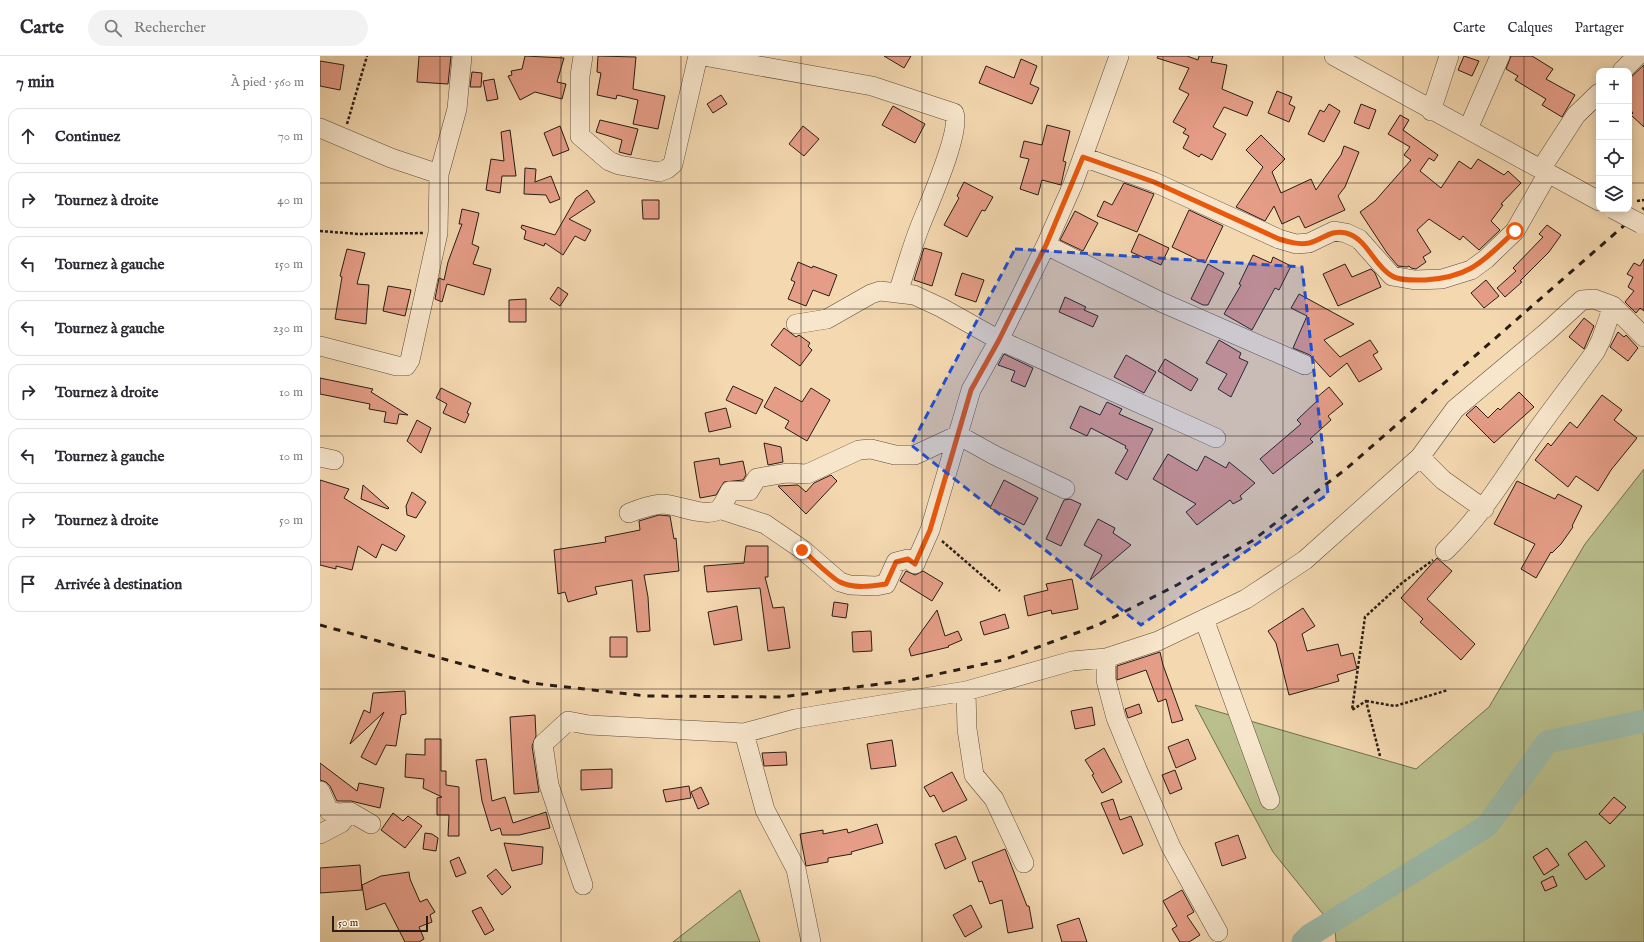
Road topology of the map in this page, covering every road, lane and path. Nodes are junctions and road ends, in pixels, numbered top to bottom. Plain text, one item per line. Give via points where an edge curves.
1 (367, 56) edge
2 (462, 56) edge
3 (582, 56) edge
4 (698, 56) edge
5 (703, 56) edge
6 (1119, 56) edge
7 (1334, 56) edge
8 (1449, 56) edge
9 (1500, 56) edge
10 (1638, 56) edge
11 (1625, 68) edge
12 (1596, 95) edge
13 (1430, 110) junction
14 (320, 128) edge
15 (1468, 129) junction
16 (341, 138) junction
17 (1083, 157) junction
18 (1544, 171) junction
19 (439, 174) junction
20 (1596, 199) edge
21 (1644, 200) edge
22 (1637, 201) dead end
23 (1618, 212) edge
24 (1642, 225) edge
25 (320, 231) edge
26 (438, 233) junction
27 (1046, 245) junction
28 (898, 293) junction
29 (1613, 306) junction
30 (796, 324) dead end
31 (1644, 337) edge
32 (999, 340) junction
33 (320, 346) edge
34 (1305, 365) dead end
35 (958, 434) junction
36 (1216, 438) dead end
37 (1420, 457) junction
38 (1065, 489) dead end
39 (719, 509) junction
40 (1484, 509) junction
41 (629, 513) dead end
42 (930, 530) junction
43 (1445, 551) joint
44 (1000, 591) dead end
45 (1204, 619) junction
46 (1106, 658) junction
47 (1448, 690) dead end
48 (966, 691) junction
49 (1366, 702) junction
50 (744, 733) junction
51 (1380, 756) dead end
52 (320, 791) edge
53 (1270, 800) dead end
54 (350, 812) junction
55 (371, 824) dead end
56 (320, 834) edge
57 (1024, 864) dead end
58 (583, 885) dead end
59 (1218, 932) dead end
60 (812, 942) edge

1 - 16 path
2 - 19 street via 457,109
3 - 4 street via 580,136 609,161 659,172 667,170 673,164
5 - 28 street via 872,86 954,113 956,124 949,150
6 - 17 street
7 - 13 street
8 - 13 street
9 - 15 street
10 - 11 street
12 - 18 street via 1576,115
13 - 15 street
14 - 16 street
15 - 18 street
16 - 19 street
17 - 18 street via 1154,182 1279,239 1296,244 1309,243 1334,231 1346,233 1359,239 1392,276 1415,280 1442,279 1471,270 1486,259 1519,226
17 - 27 street
18 - 20 street
19 - 26 street
21 - 22 path
23 - 24 street, bridge
25 - 26 path via 359,234
26 - 33 street via 410,360 406,366 397,366
27 - 32 street
27 - 34 street via 1161,302
28 - 30 street via 880,291 828,319
28 - 32 street via 914,295 942,308
29 - 31 street
29 - 37 street via 1594,300 1582,300 1455,409
29 - 40 street via 1595,352 1547,416
32 - 35 street via 971,390
32 - 36 street
35 - 38 street via 994,455
35 - 39 street via 915,455 895,455 871,449 859,450 807,474 787,473 756,478 749,491 730,491
35 - 42 street
37 - 40 street via 1443,480
37 - 45 street via 1305,560 1246,600
39 - 41 street via 705,513 663,504 639,508
39 - 42 street via 766,524 840,582 850,585 886,584 896,562 908,559 915,564
40 - 43 street
42 - 44 path
43 - 49 path via 1402,583 1365,617 1352,710
45 - 46 street via 1158,641
45 - 53 street
46 - 48 street via 1072,661
46 - 59 street via 1106,680 1116,718 1171,847
47 - 49 path via 1395,706
48 - 50 street via 795,719
48 - 57 street via 967,730 974,775 994,799
49 - 51 path
50 - 58 street via 589,725 568,721 543,744 549,785
50 - 60 street via 765,810 796,869
52 - 54 street via 329,811
54 - 55 street
54 - 56 street via 341,823

